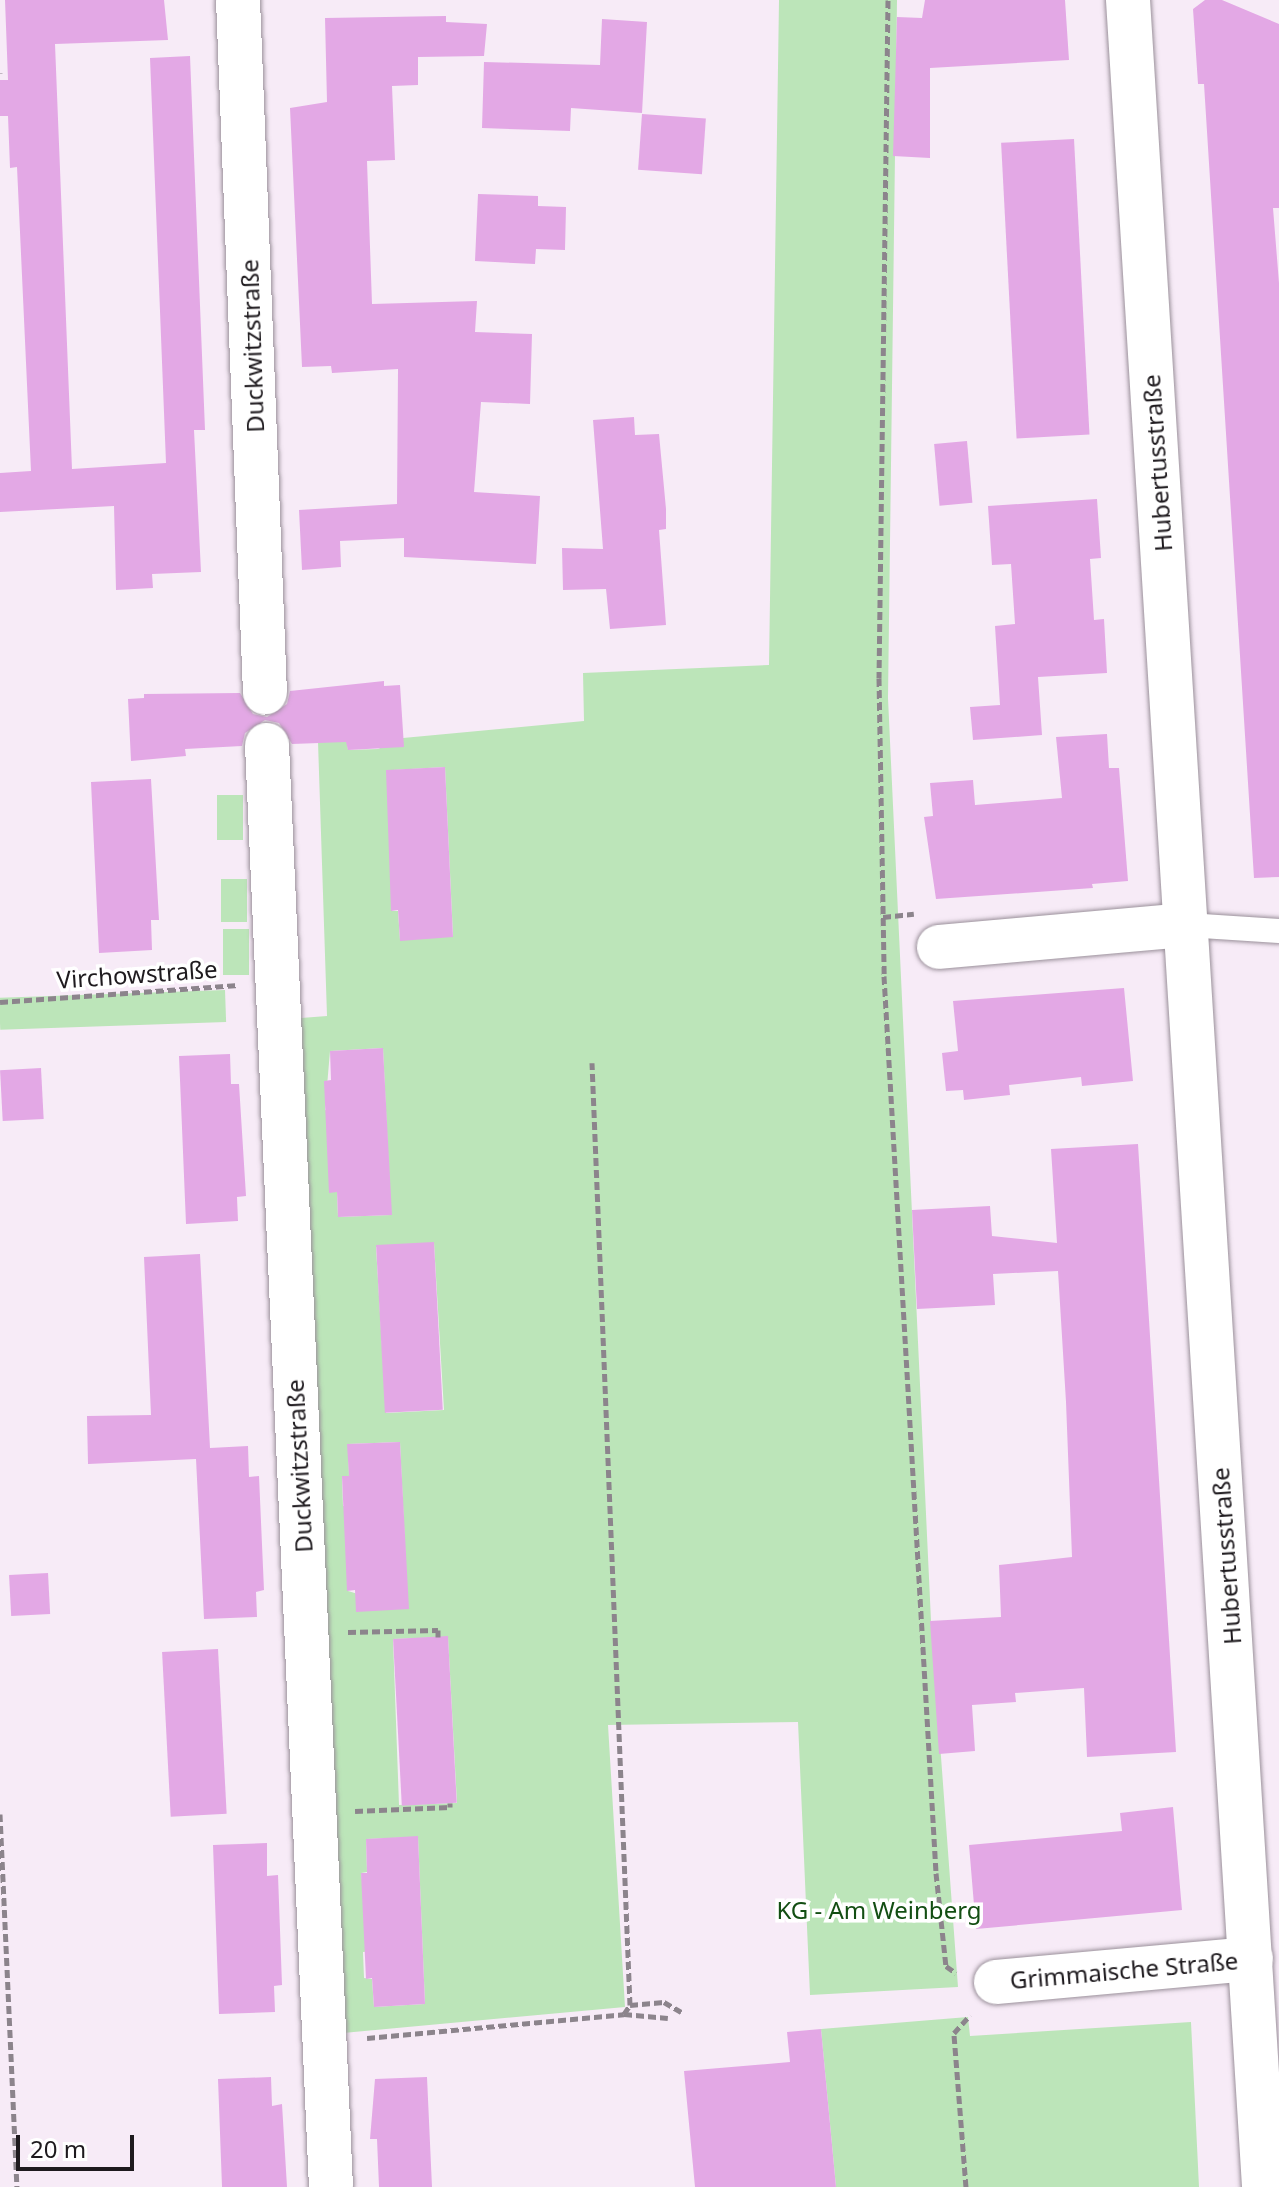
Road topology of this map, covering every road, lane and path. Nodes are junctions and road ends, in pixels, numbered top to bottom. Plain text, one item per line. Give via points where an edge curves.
1 (238, 0) edge
2 (888, 0) edge
3 (1128, 0) edge
4 (265, 692) dead end
5 (267, 745) dead end
6 (1187, 925) junction
7 (1279, 931) edge
8 (939, 947) dead end
9 (277, 983) junction
10 (0, 1002) edge
11 (592, 1063) dead end
12 (307, 1632) junction
13 (438, 1637) dead end
14 (450, 1803) dead end
15 (315, 1811) junction
16 (0, 1814) edge
17 (1251, 1959) junction
18 (985, 1996) junction
19 (630, 2005) junction
20 (681, 2012) dead end
21 (624, 2014) junction
22 (668, 2018) dead end
23 (326, 2041) junction
24 (17, 2187) edge
25 (331, 2187) edge
26 (966, 2187) edge
27 (1264, 2187) edge

1 - 4 street, Duckwitzstraße
2 - 18 path via 880,477 884,976 946,1966
3 - 6 street, Hubertusstraße
5 - 9 street, Duckwitzstraße
6 - 7 lane
6 - 8 street
6 - 17 street, Hubertusstraße
9 - 10 path, Virchowstraße
9 - 12 street, Duckwitzstraße
11 - 19 path
12 - 13 path via 438,1630
12 - 15 street, Duckwitzstraße
14 - 15 path
15 - 23 street, Duckwitzstraße
16 - 24 path
17 - 18 street, Grimmaische Straße
17 - 27 street, Hubertusstraße
18 - 26 path via 954,2033
19 - 20 path via 664,2002
19 - 21 path
21 - 22 path
21 - 23 path
23 - 25 street, Duckwitzstraße

